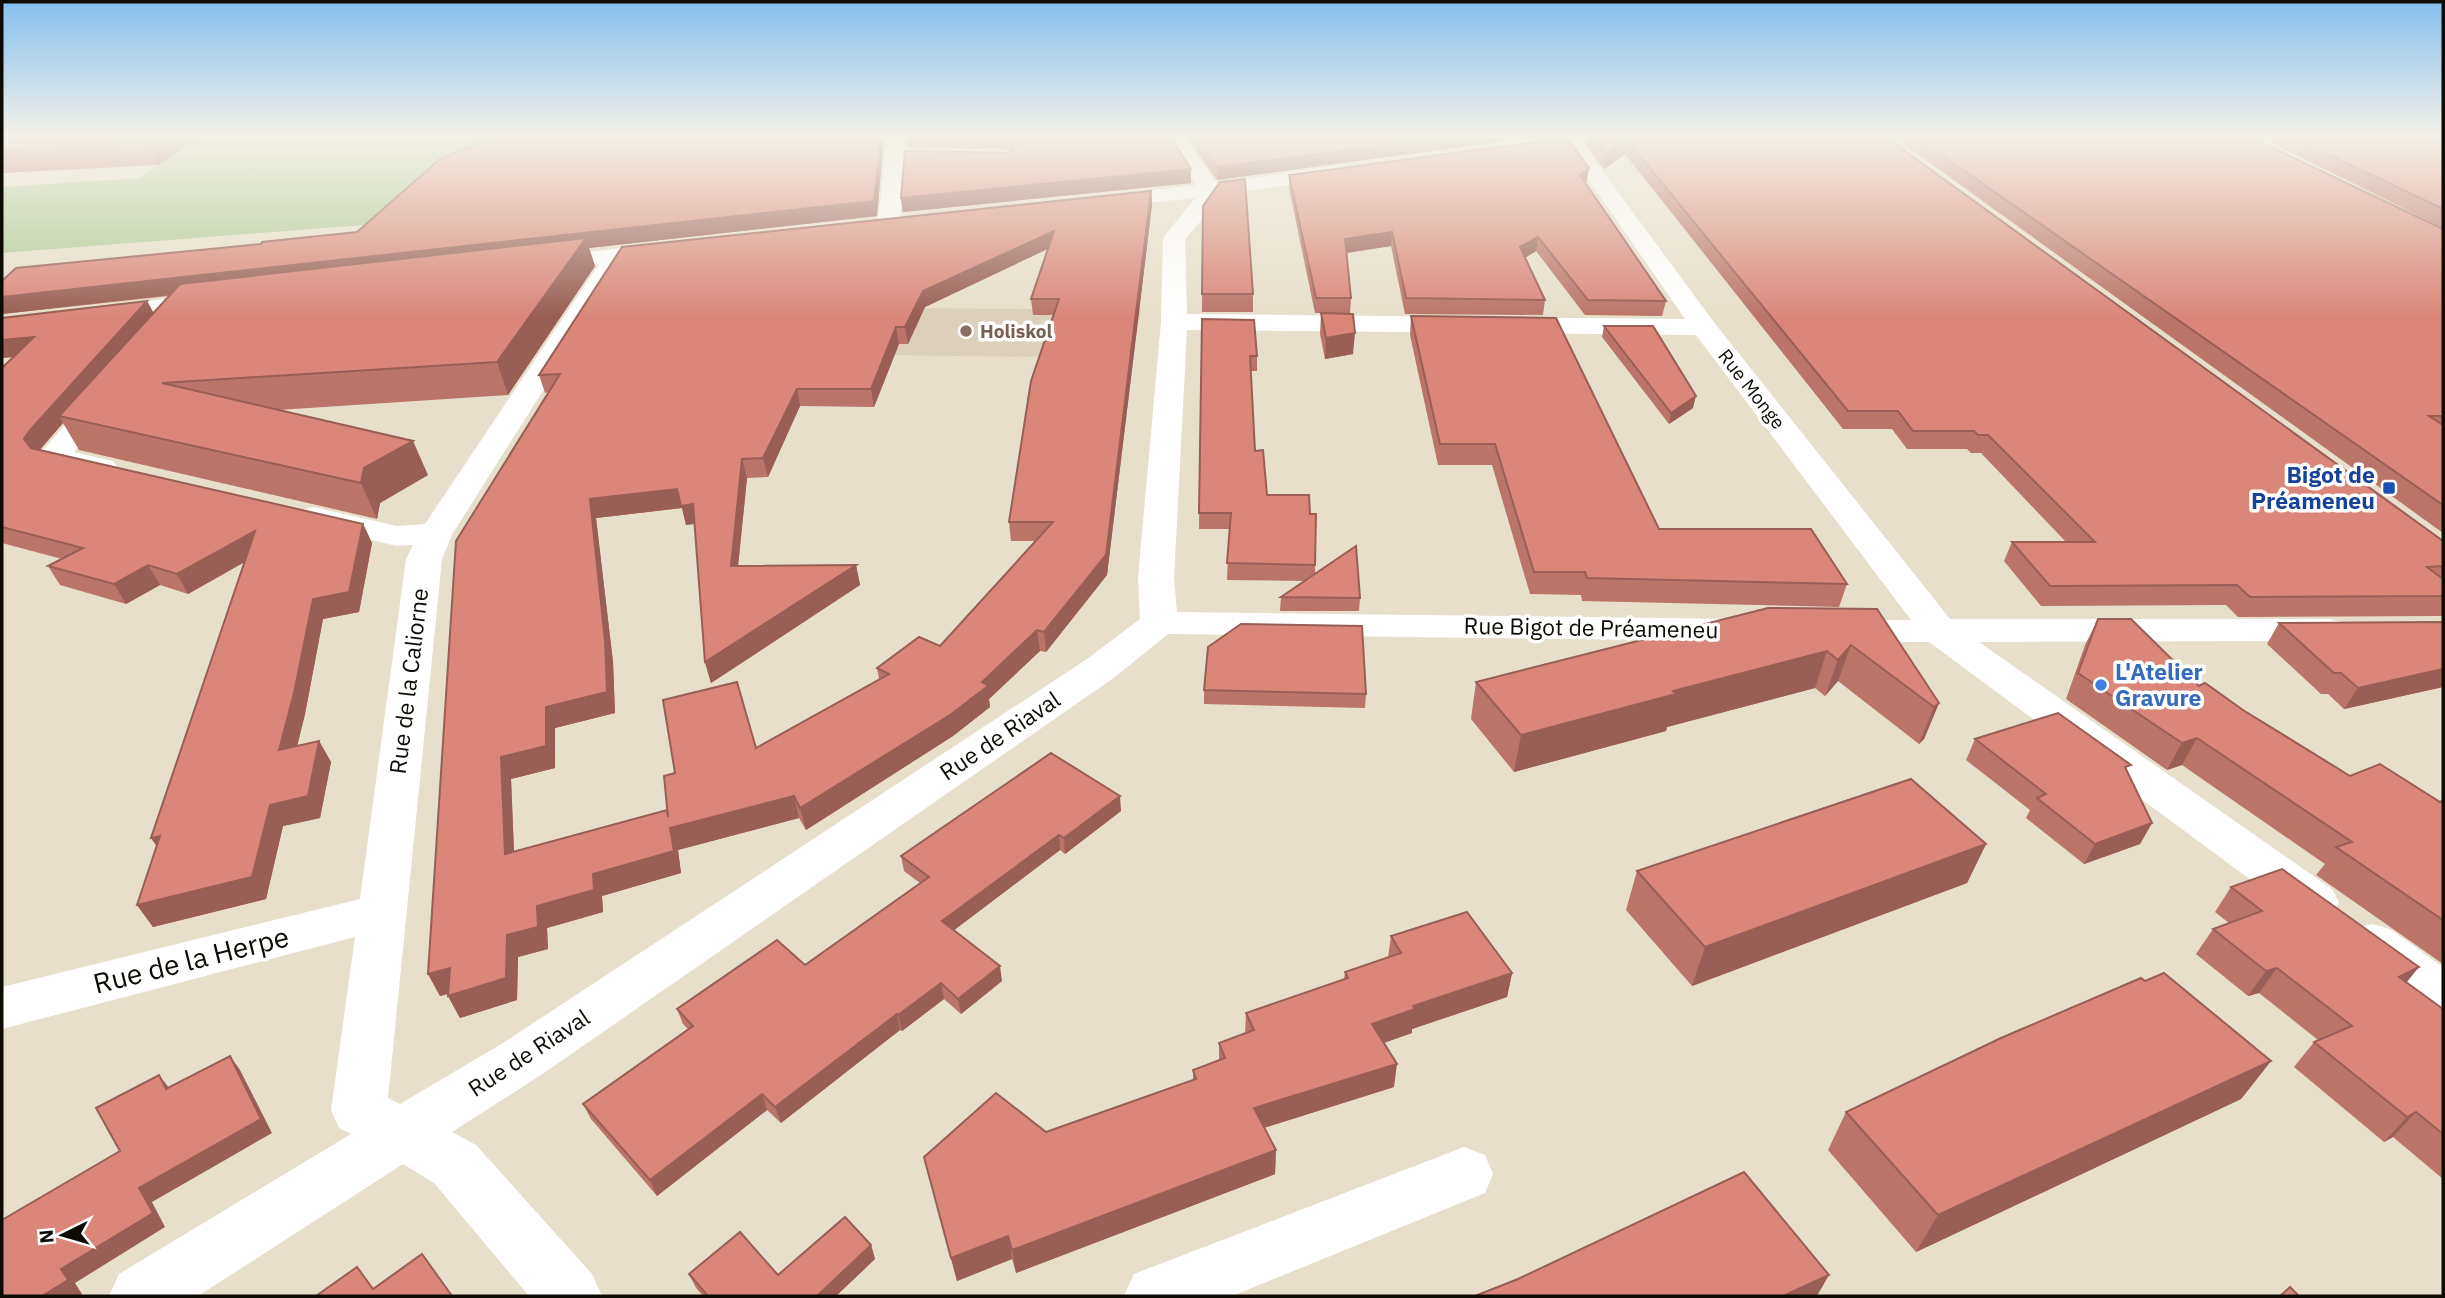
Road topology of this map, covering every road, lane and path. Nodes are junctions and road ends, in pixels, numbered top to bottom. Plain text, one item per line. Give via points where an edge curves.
1 (891, 196) edge
2 (1159, 196) edge
3 (1207, 196) edge
4 (1613, 196) edge
5 (1081, 204) edge
6 (917, 220) edge
7 (889, 223) junction
8 (863, 226) edge
9 (685, 247) edge
10 (617, 255) junction
11 (512, 268) edge
12 (238, 299) edge
13 (184, 305) junction
14 (1174, 322) junction
15 (2, 325) edge
16 (1704, 327) junction
17 (156, 338) edge
18 (122, 378) edge
19 (133, 475) edge
20 (291, 512) edge
21 (436, 533) junction
22 (1159, 623) junction
23 (2359, 629) edge
24 (1940, 632) junction
25 (381, 912) junction
26 (2443, 994) edge
27 (2, 1007) edge
28 (404, 1134) junction
29 (1464, 1174) dead end
30 (141, 1296) edge
31 (570, 1296) edge
32 (1156, 1296) edge

1 - 7 street
2 - 5 street
3 - 14 street via 1174,238
4 - 16 street, Rue Monge
6 - 7 street
7 - 8 street
9 - 10 street
10 - 11 street
10 - 21 street, Rue de la Caliorne
12 - 13 street
13 - 15 street
13 - 17 street
14 - 16 street
14 - 22 street via 1156,578
16 - 24 street, Rue Monge
18 - 19 street via 54,457
20 - 21 street via 397,537
21 - 25 street, Rue de la Caliorne via 424,559
22 - 24 street, Rue Bigot de Préameneu
22 - 28 street, Rue de Riaval via 1090,676
23 - 24 street, Rue Bigot de Préameneu
24 - 26 street, Rue Monge
25 - 27 street, Rue de la Herpe
25 - 28 street, Rue de la Caliorne via 359,1110
28 - 30 street, Rue de Riaval
28 - 31 street via 455,1164
29 - 32 street

